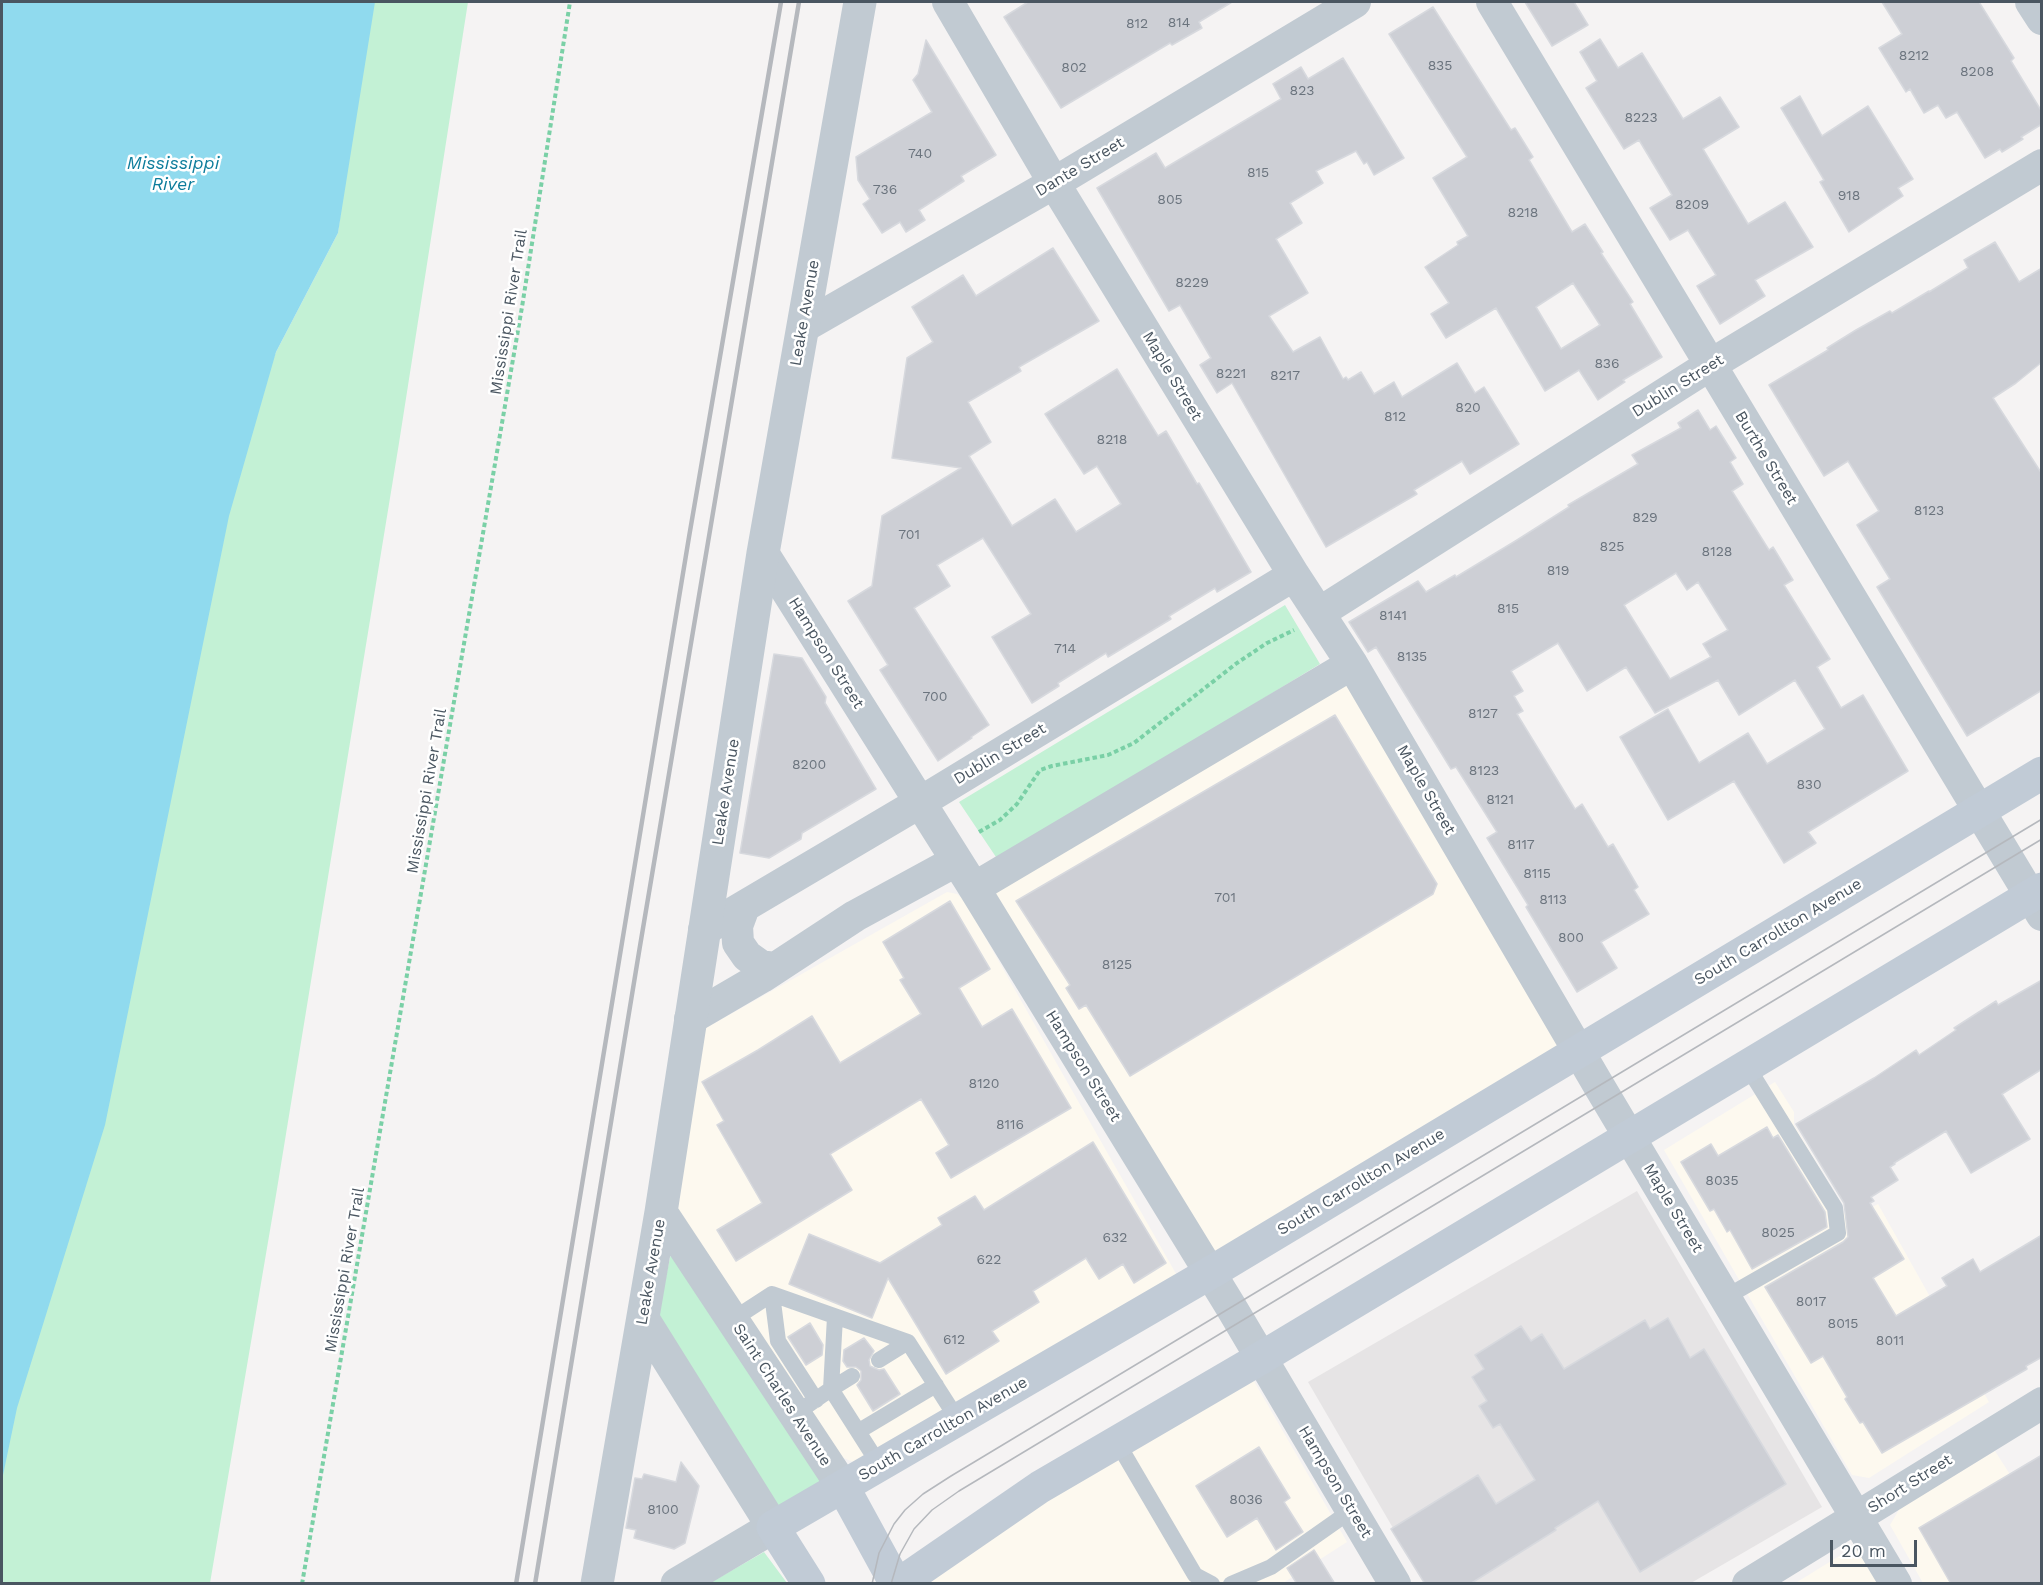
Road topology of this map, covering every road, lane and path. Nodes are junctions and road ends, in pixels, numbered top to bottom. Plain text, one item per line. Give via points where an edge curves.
1 (570, 2) edge
2 (860, 2) edge
3 (948, 2) edge
4 (1355, 2) edge
5 (1492, 2) edge
6 (2031, 2) edge
7 (2042, 19) edge
8 (2042, 165) edge
9 (1053, 183) junction
10 (802, 327) junction
11 (1710, 365) junction
12 (763, 553) junction
13 (1308, 596) junction
14 (1352, 664) junction
15 (2042, 773) edge
16 (919, 803) junction
17 (1978, 811) junction
18 (979, 832) dead end
19 (956, 861) junction
20 (974, 888) junction
21 (2038, 900) edge
22 (744, 907) junction
23 (704, 930) junction
24 (776, 968) junction
25 (690, 1019) junction
26 (1579, 1051) junction
27 (1747, 1066) junction
28 (1630, 1136) junction
29 (661, 1212) junction
30 (1210, 1273) junction
31 (772, 1294) junction
32 (1726, 1297) junction
33 (835, 1317) junction
34 (643, 1319) junction
35 (732, 1320) junction
36 (908, 1342) junction
37 (1261, 1358) junction
38 (879, 1360) dead end
39 (852, 1376) dead end
40 (936, 1386) junction
41 (831, 1389) junction
42 (2042, 1403) edge
43 (805, 1407) junction
44 (958, 1420) junction
45 (859, 1431) junction
46 (1117, 1442) junction
47 (880, 1466) junction
48 (843, 1487) junction
49 (1352, 1510) junction
50 (1856, 1517) junction
51 (773, 1527) junction
52 (687, 1581) edge
53 (302, 1584) edge
54 (597, 1584) edge
55 (809, 1584) edge
56 (898, 1584) edge
57 (1212, 1584) edge
58 (1231, 1584) edge
59 (1395, 1584) edge
60 (1748, 1584) edge
61 (1896, 1584) edge

1 - 53 path, Mississippi River Trail via 520,318
2 - 10 street, Leake Avenue
3 - 9 street, Maple Street
4 - 9 street, Dante Street
5 - 11 street, Burthe Street
6 - 7 street
8 - 11 street, Dublin Street
9 - 10 street, Dante Street
9 - 13 street, Maple Street
10 - 12 street, Leake Avenue
11 - 13 street, Dublin Street
11 - 17 street, Burthe Street
12 - 16 street, Hampson Street
12 - 23 street, Leake Avenue
13 - 14 street, Maple Street
13 - 16 street, Dublin Street
13 - 18 path via 1299,628 1237,663 1134,743 1108,755 1040,770 1017,804
14 - 20 street
14 - 26 street, Maple Street
15 - 17 main road, South Carrollton Avenue
16 - 19 street, Hampson Street
16 - 22 street, Dublin Street
17 - 21 street, Burthe Street
17 - 26 main road, South Carrollton Avenue
19 - 20 street, Hampson Street
19 - 24 street via 855,916
20 - 30 street, Hampson Street
21 - 27 main road
22 - 23 street, Dublin Street
22 - 24 street via 737,926 738,943 761,966
23 - 25 street, Leake Avenue
24 - 25 street
25 - 29 street, Leake Avenue
26 - 28 street, Maple Street
26 - 30 main road, South Carrollton Avenue
27 - 28 main road
27 - 32 lane via 1835,1208 1838,1233
28 - 32 street, Maple Street
28 - 37 main road
29 - 34 street, Leake Avenue
29 - 35 street, Saint Charles Avenue
30 - 37 street, Hampson Street
30 - 44 main road, South Carrollton Avenue
31 - 33 lane
31 - 35 lane
31 - 43 lane via 778,1341
32 - 50 street, Maple Street
33 - 36 lane
33 - 41 lane
34 - 51 street
34 - 54 street, Leake Avenue
35 - 43 street, Saint Charles Avenue
36 - 38 lane
36 - 40 lane
37 - 46 main road
37 - 49 street, Hampson Street
39 - 41 lane
40 - 44 lane
40 - 45 lane
41 - 43 lane
41 - 45 lane
42 - 50 street, Short Street
43 - 48 street, Saint Charles Avenue
44 - 47 main road, South Carrollton Avenue
45 - 47 lane
46 - 56 main road via 1040,1487
46 - 57 lane via 1195,1575
47 - 48 main road, South Carrollton Avenue
48 - 51 main road, South Carrollton Avenue
48 - 56 main road, Saint Charles Avenue
49 - 58 lane via 1271,1568
49 - 59 street, Hampson Street
50 - 60 street, Short Street
50 - 61 street, Maple Street
51 - 52 street, South Carrollton Avenue
51 - 55 main road

